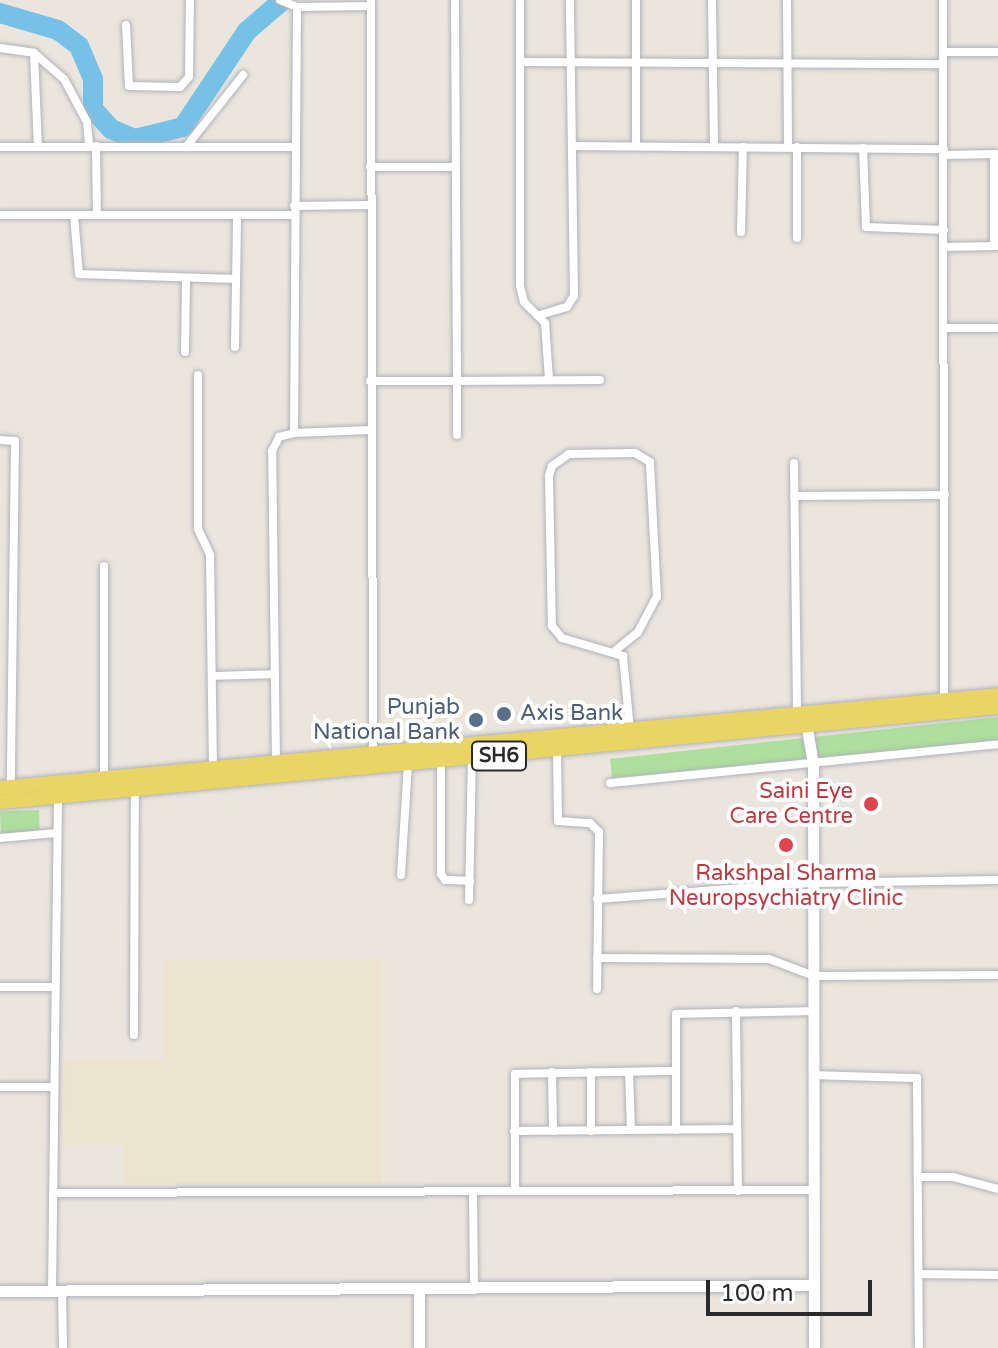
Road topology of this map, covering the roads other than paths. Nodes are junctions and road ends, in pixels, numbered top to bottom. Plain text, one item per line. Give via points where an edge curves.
1 (190, 0) edge
2 (455, 0) edge
3 (520, 0) edge
4 (570, 0) edge
5 (636, 0) edge
6 (712, 0) edge
7 (787, 0) edge
8 (943, 0) edge
9 (371, 3) edge
10 (288, 4) edge
11 (126, 25) dead end
12 (0, 48) edge
13 (943, 52) junction
14 (998, 52) edge
15 (34, 53) junction
16 (636, 61) junction
17 (713, 61) junction
18 (520, 62) junction
19 (571, 62) junction
20 (787, 62) junction
21 (943, 64) junction
22 (243, 75) dead end
23 (92, 146) junction
24 (572, 146) junction
25 (636, 146) junction
26 (0, 147) edge
27 (38, 147) junction
28 (186, 147) junction
29 (295, 147) junction
30 (714, 147) junction
31 (743, 147) junction
32 (792, 147) junction
33 (863, 148) junction
34 (944, 152) junction
35 (996, 154) edge
36 (370, 167) junction
37 (454, 167) junction
38 (370, 205) junction
39 (294, 210) junction
40 (0, 215) edge
41 (74, 215) junction
42 (97, 215) junction
43 (237, 215) junction
44 (944, 230) junction
45 (741, 232) dead end
46 (797, 238) dead end
47 (996, 246) edge
48 (944, 247) junction
49 (186, 278) junction
50 (236, 279) junction
51 (540, 315) junction
52 (944, 328) junction
53 (998, 328) edge
54 (235, 347) dead end
55 (185, 352) dead end
56 (198, 375) dead end
57 (549, 379) junction
58 (600, 380) dead end
59 (370, 381) junction
60 (457, 381) junction
61 (370, 430) junction
62 (294, 433) junction
63 (457, 435) dead end
64 (0, 440) edge
65 (794, 463) dead end
66 (945, 495) junction
67 (794, 496) junction
68 (104, 566) dead end
69 (616, 650) junction
70 (274, 674) junction
71 (212, 676) junction
72 (998, 695) edge
73 (944, 699) junction
74 (998, 707) edge
75 (802, 717) junction
76 (630, 730) junction
77 (998, 744) edge
78 (557, 750) junction
79 (373, 755) junction
80 (472, 758) junction
81 (441, 762) junction
82 (276, 764) junction
83 (813, 764) junction
84 (408, 765) junction
85 (213, 770) junction
86 (104, 780) junction
87 (135, 783) junction
88 (610, 783) dead end
89 (6, 787) edge
90 (58, 790) junction
91 (0, 802) edge
92 (57, 833) junction
93 (0, 838) edge
94 (401, 875) dead end
95 (998, 880) edge
96 (470, 881) junction
97 (812, 883) junction
98 (597, 899) junction
99 (469, 900) dead end
100 (597, 958) junction
101 (998, 975) edge
102 (814, 976) junction
103 (0, 987) edge
104 (55, 987) junction
105 (597, 989) dead end
106 (736, 1011) junction
107 (814, 1011) junction
108 (134, 1035) dead end
109 (675, 1071) junction
110 (552, 1072) junction
111 (591, 1072) junction
112 (629, 1072) junction
113 (814, 1075) junction
114 (0, 1087) edge
115 (54, 1087) junction
116 (737, 1129) junction
117 (631, 1130) junction
118 (676, 1130) junction
119 (514, 1131) junction
120 (553, 1131) junction
121 (591, 1131) junction
122 (919, 1177) junction
123 (998, 1189) edge
124 (814, 1190) junction
125 (473, 1191) junction
126 (515, 1191) junction
127 (738, 1191) junction
128 (53, 1193) junction
129 (919, 1274) junction
130 (998, 1275) edge
131 (814, 1285) junction
132 (57, 1290) junction
133 (474, 1290) junction
134 (0, 1291) edge
135 (419, 1291) junction
136 (63, 1348) edge
137 (419, 1348) edge
138 (814, 1348) edge
139 (919, 1348) edge

1 - 11 street via 189,77 180,87 129,86
2 - 37 street
3 - 18 street
4 - 19 street
5 - 16 street
6 - 17 street
7 - 20 street
8 - 13 street
9 - 10 street
9 - 36 street
10 - 29 street
12 - 15 street
13 - 14 street
13 - 21 street
15 - 23 street via 72,88
15 - 27 street
16 - 17 street
16 - 19 street
16 - 25 street
17 - 20 street
17 - 30 street
18 - 19 street
18 - 51 street via 520,286 524,302
19 - 24 street
20 - 21 street
20 - 32 street
21 - 34 street
22 - 28 street
23 - 27 street
23 - 28 street
23 - 42 street
24 - 25 street
24 - 51 street via 574,296 567,307
25 - 30 street
26 - 27 street
28 - 29 street
29 - 39 street
30 - 31 street
31 - 32 street
31 - 45 street
32 - 33 street
32 - 46 street
33 - 34 street
33 - 44 street via 866,227
34 - 35 street
34 - 44 street
35 - 47 street
36 - 37 street
36 - 38 street
37 - 60 street
38 - 39 street
38 - 59 street
39 - 43 street
39 - 62 street
40 - 41 street
41 - 42 street
41 - 49 street via 79,274
42 - 43 street
43 - 50 street
44 - 48 street
47 - 48 street
48 - 52 street
49 - 50 street
49 - 55 street
50 - 54 street
51 - 57 street via 547,331
52 - 53 street
52 - 66 street
56 - 71 street via 198,529 210,555
57 - 58 street
57 - 60 street
59 - 60 street
59 - 61 street
60 - 63 street
61 - 62 street
61 - 79 street
62 - 70 street via 279,437 272,451
64 - 89 street via 15,441
65 - 67 street
66 - 67 street
66 - 73 street
67 - 75 street
68 - 86 street
69 - 69 street via 638,632 657,597 650,462 635,453 569,454 552,466 549,476 552,626 562,638
69 - 76 street via 626,664
70 - 71 street
70 - 82 street
71 - 85 street
72 - 73 main road, SH6
73 - 75 main road, SH6
74 - 75 main road, SH6
75 - 76 main road, SH6
75 - 78 main road, SH6
75 - 83 street
76 - 79 main road, SH6
77 - 83 street
78 - 80 main road, SH6
78 - 98 street via 556,817 564,823 596,826
79 - 82 main road, SH6
80 - 81 main road, SH6
80 - 96 street
81 - 84 main road, SH6
81 - 96 street via 441,874 445,880
82 - 85 main road, SH6
83 - 88 street
83 - 97 street
84 - 87 main road, SH6
84 - 94 street
85 - 87 main road, SH6
86 - 87 main road, SH6
86 - 90 main road, SH6
87 - 90 main road, SH6
87 - 108 street
89 - 90 main road, SH6
90 - 91 main road, SH6
90 - 92 street
92 - 93 street
92 - 104 street
95 - 97 street
96 - 99 street
97 - 98 street
97 - 102 street
98 - 100 street
100 - 102 street via 769,959
100 - 105 street
101 - 102 street
102 - 107 street
103 - 104 street
104 - 115 street
106 - 107 street
106 - 109 street via 676,1014
106 - 116 street
107 - 113 street
109 - 112 street
109 - 118 street
110 - 111 street
110 - 119 street via 515,1074
110 - 120 street
111 - 112 street
111 - 121 street
112 - 117 street
113 - 122 street via 917,1078
113 - 124 street
114 - 115 street
115 - 128 street
116 - 118 street
116 - 127 street
117 - 118 street
117 - 121 street
119 - 120 street
119 - 126 street
120 - 121 street
122 - 123 street via 953,1177
122 - 129 street
124 - 127 street
124 - 131 street
125 - 126 street
125 - 128 street
125 - 133 street
126 - 127 street
128 - 132 street
129 - 130 street
129 - 139 street
131 - 133 street
131 - 138 street
132 - 134 street
132 - 135 street
132 - 136 street
133 - 135 street
135 - 137 street

